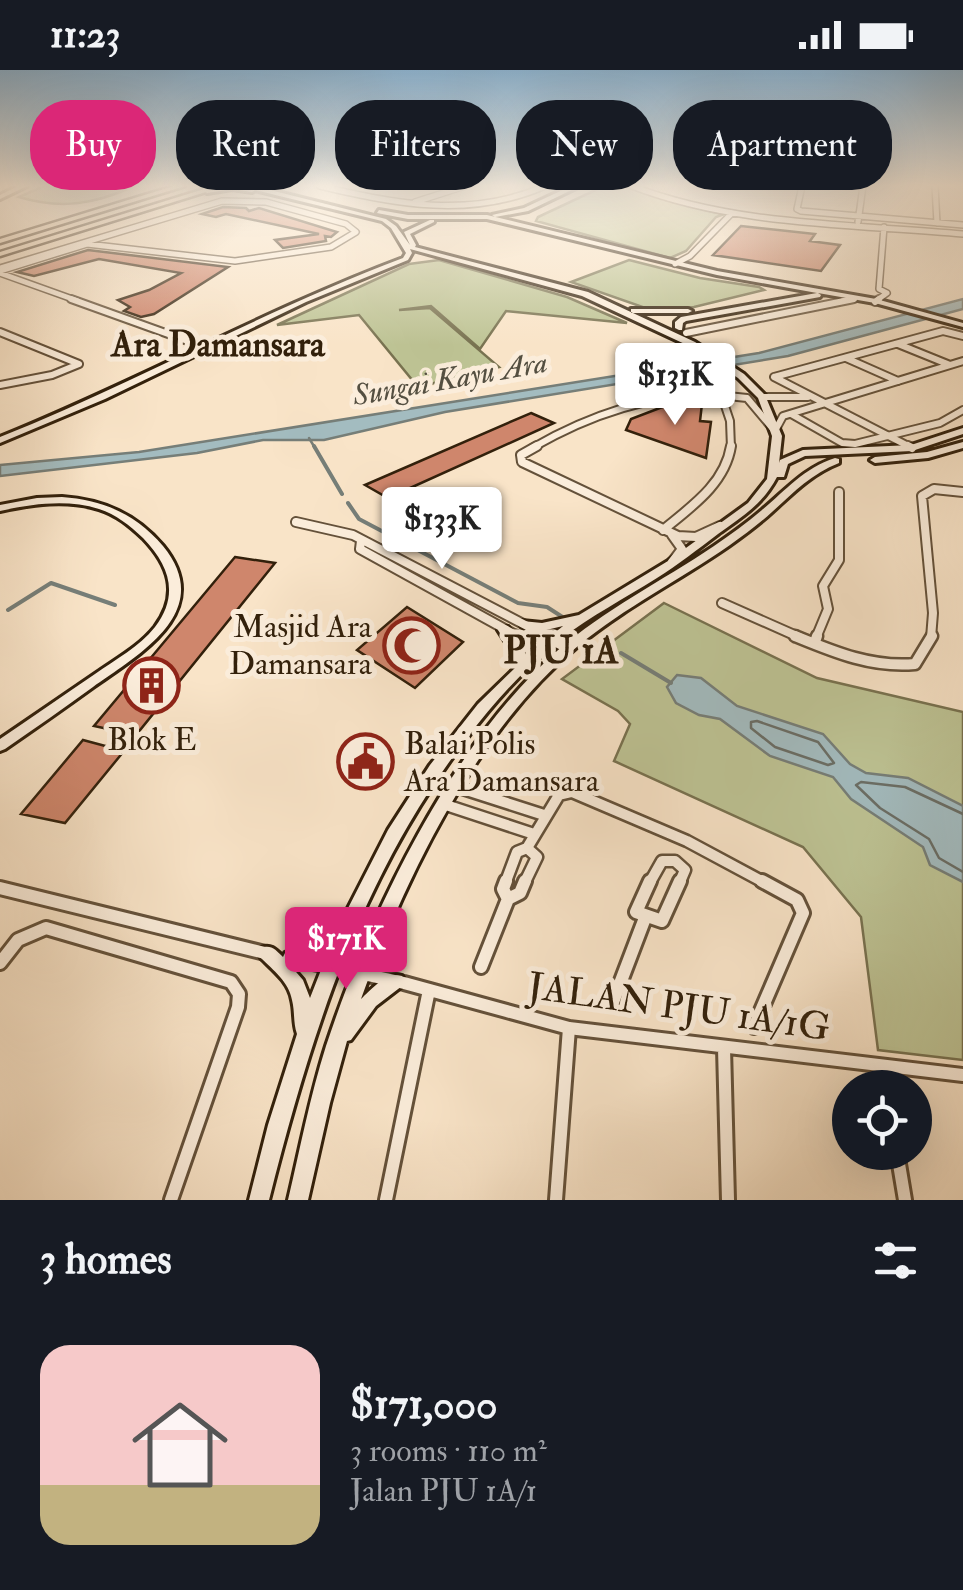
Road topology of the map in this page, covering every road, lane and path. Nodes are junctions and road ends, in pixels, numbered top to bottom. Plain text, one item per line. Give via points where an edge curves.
1 (26, 239) edge
2 (95, 239) edge
3 (99, 239) edge
4 (350, 239) edge
5 (401, 239) edge
6 (409, 239) edge
7 (572, 239) edge
8 (707, 239) edge
9 (883, 239) edge
10 (96, 244) junction
11 (0, 246) edge
12 (405, 246) junction
13 (450, 258) junction
14 (675, 264) junction
15 (482, 265) junction
16 (388, 267) junction
17 (0, 270) edge
18 (764, 281) junction
19 (806, 295) junction
20 (854, 299) junction
21 (876, 302) junction
22 (613, 305) junction
23 (641, 319) junction
24 (962, 325) edge
25 (683, 330) junction
26 (952, 331) joint
27 (0, 332) edge
28 (963, 336) edge
29 (898, 344) junction
30 (197, 347) junction
31 (702, 349) junction
32 (846, 358) junction
33 (963, 361) edge
34 (950, 365) junction
35 (741, 376) junction
36 (774, 377) joint
37 (898, 381) junction
38 (0, 385) edge
39 (727, 396) junction
40 (762, 397) junction
41 (811, 397) junction
42 (824, 404) junction
43 (963, 410) edge
44 (792, 414) junction
45 (963, 431) edge
46 (776, 432) junction
47 (892, 438) junction
48 (0, 440) edge
49 (962, 447) edge
50 (912, 448) junction
51 (795, 455) junction
52 (835, 462) junction
53 (840, 492) dead end
54 (963, 492) edge
55 (752, 505) junction
56 (0, 508) edge
57 (296, 522) dead end
58 (725, 524) junction
59 (666, 532) junction
60 (361, 540) junction
61 (671, 564) junction
62 (722, 603) dead end
63 (584, 617) junction
64 (526, 624) junction
65 (504, 630) junction
66 (552, 640) junction
67 (815, 642) junction
68 (568, 648) junction
69 (540, 650) junction
70 (556, 658) junction
71 (522, 667) junction
72 (0, 746) edge
73 (457, 787) junction
74 (446, 805) junction
75 (544, 815) junction
76 (534, 834) junction
77 (687, 841) junction
78 (527, 848) junction
79 (675, 861) junction
80 (0, 888) edge
81 (508, 900) junction
82 (645, 918) junction
83 (349, 920) junction
84 (268, 953) junction
85 (291, 958) junction
86 (0, 963) edge
87 (331, 967) junction
88 (480, 967) dead end
89 (362, 974) junction
90 (396, 982) junction
91 (429, 990) junction
92 (613, 1002) dead end
93 (754, 1027) dead end
94 (569, 1028) junction
95 (303, 1041) junction
96 (336, 1044) junction
97 (724, 1048) junction
98 (882, 1066) junction
99 (883, 1070) edge
100 (963, 1075) edge
101 (900, 1170) edge
102 (171, 1200) edge
103 (259, 1200) edge
104 (298, 1200) edge
105 (386, 1200) edge
106 (556, 1200) edge
107 (728, 1200) edge
108 (905, 1200) edge

1 - 11 main road
2 - 17 street
3 - 10 street
4 - 10 street via 235,261
5 - 12 main road
6 - 15 main road
7 - 14 main road
8 - 14 street
9 - 21 street via 879,289 887,293
10 - 17 street
12 - 13 main road
12 - 16 main road via 408,258
13 - 15 main road
13 - 16 main road
14 - 18 main road
15 - 22 main road
16 - 30 main road
16 - 30 main road via 233,342
17 - 30 street
18 - 19 main road
18 - 21 main road
18 - 22 main road via 773,290 768,296 680,313
19 - 20 main road
19 - 25 main road via 684,318
20 - 21 main road
20 - 25 street
21 - 24 main road
22 - 23 main road
23 - 25 main road
23 - 31 main road
25 - 31 main road
26 - 28 street
26 - 29 street
27 - 38 street via 80,364
29 - 32 street
29 - 34 street
30 - 48 main road via 62,417
31 - 35 main road
32 - 36 street
32 - 37 street
33 - 34 street
34 - 37 street
35 - 39 street via 741,390
35 - 40 main road
36 - 41 street
37 - 42 street
39 - 46 street via 754,402
39 - 59 street via 734,429 730,461 713,488
39 - 59 street via 636,402 521,455 522,462
40 - 41 street
40 - 46 main road
41 - 42 street
42 - 44 street
42 - 47 street
43 - 47 street
44 - 46 street via 783,416
44 - 47 street via 842,443
45 - 50 main road
46 - 51 main road
46 - 55 main road via 772,479
47 - 50 street
49 - 52 main road
50 - 51 main road
51 - 52 main road
51 - 55 main road via 782,466 776,486
52 - 68 main road via 808,471 712,552
53 - 67 street via 839,560 824,586 828,609
54 - 67 street via 934,489 922,496 933,614 932,636 920,660 892,666
55 - 58 main road
56 - 72 main road via 51,501 111,510 168,558 177,590 167,618 146,645
57 - 60 street
58 - 59 street via 696,537
58 - 61 main road
59 - 61 street via 682,549
60 - 64 street
60 - 65 street via 360,548
61 - 63 main road
62 - 67 street
63 - 64 main road
63 - 66 main road
64 - 66 street
65 - 69 street
65 - 71 main road
66 - 68 street
66 - 69 main road
68 - 70 main road
69 - 70 street
69 - 71 main road
70 - 73 main road via 507,712
71 - 83 main road via 411,802
73 - 74 main road
73 - 75 street
74 - 76 street
74 - 89 main road
75 - 76 street
75 - 77 street via 558,794 572,792
76 - 78 street
77 - 79 street
77 - 93 street via 802,906
78 - 81 street via 517,852 503,889
78 - 81 street via 537,857 520,893
79 - 82 street via 662,860 635,908
79 - 82 street via 686,870 662,921
80 - 84 street, JALAN PJU 1A/1G
81 - 88 street
82 - 92 street
83 - 85 main road via 325,942
83 - 87 main road
84 - 85 street, JALAN PJU 1A/1G
84 - 95 main road via 300,987
85 - 87 street, JALAN PJU 1A/1G
86 - 102 street via 18,940 46,928 231,982 238,1008
87 - 89 street, JALAN PJU 1A/1G
87 - 95 main road
89 - 90 street, JALAN PJU 1A/1G
89 - 96 main road
90 - 91 street, JALAN PJU 1A/1G
90 - 96 main road via 370,1001
91 - 94 street, JALAN PJU 1A/1G
91 - 105 street
94 - 97 street, JALAN PJU 1A/1G
94 - 106 street
95 - 103 main road
96 - 104 main road
97 - 98 street, JALAN PJU 1A/1G
97 - 107 street
98 - 99 street
98 - 100 street, JALAN PJU 1A/1G
101 - 108 street

